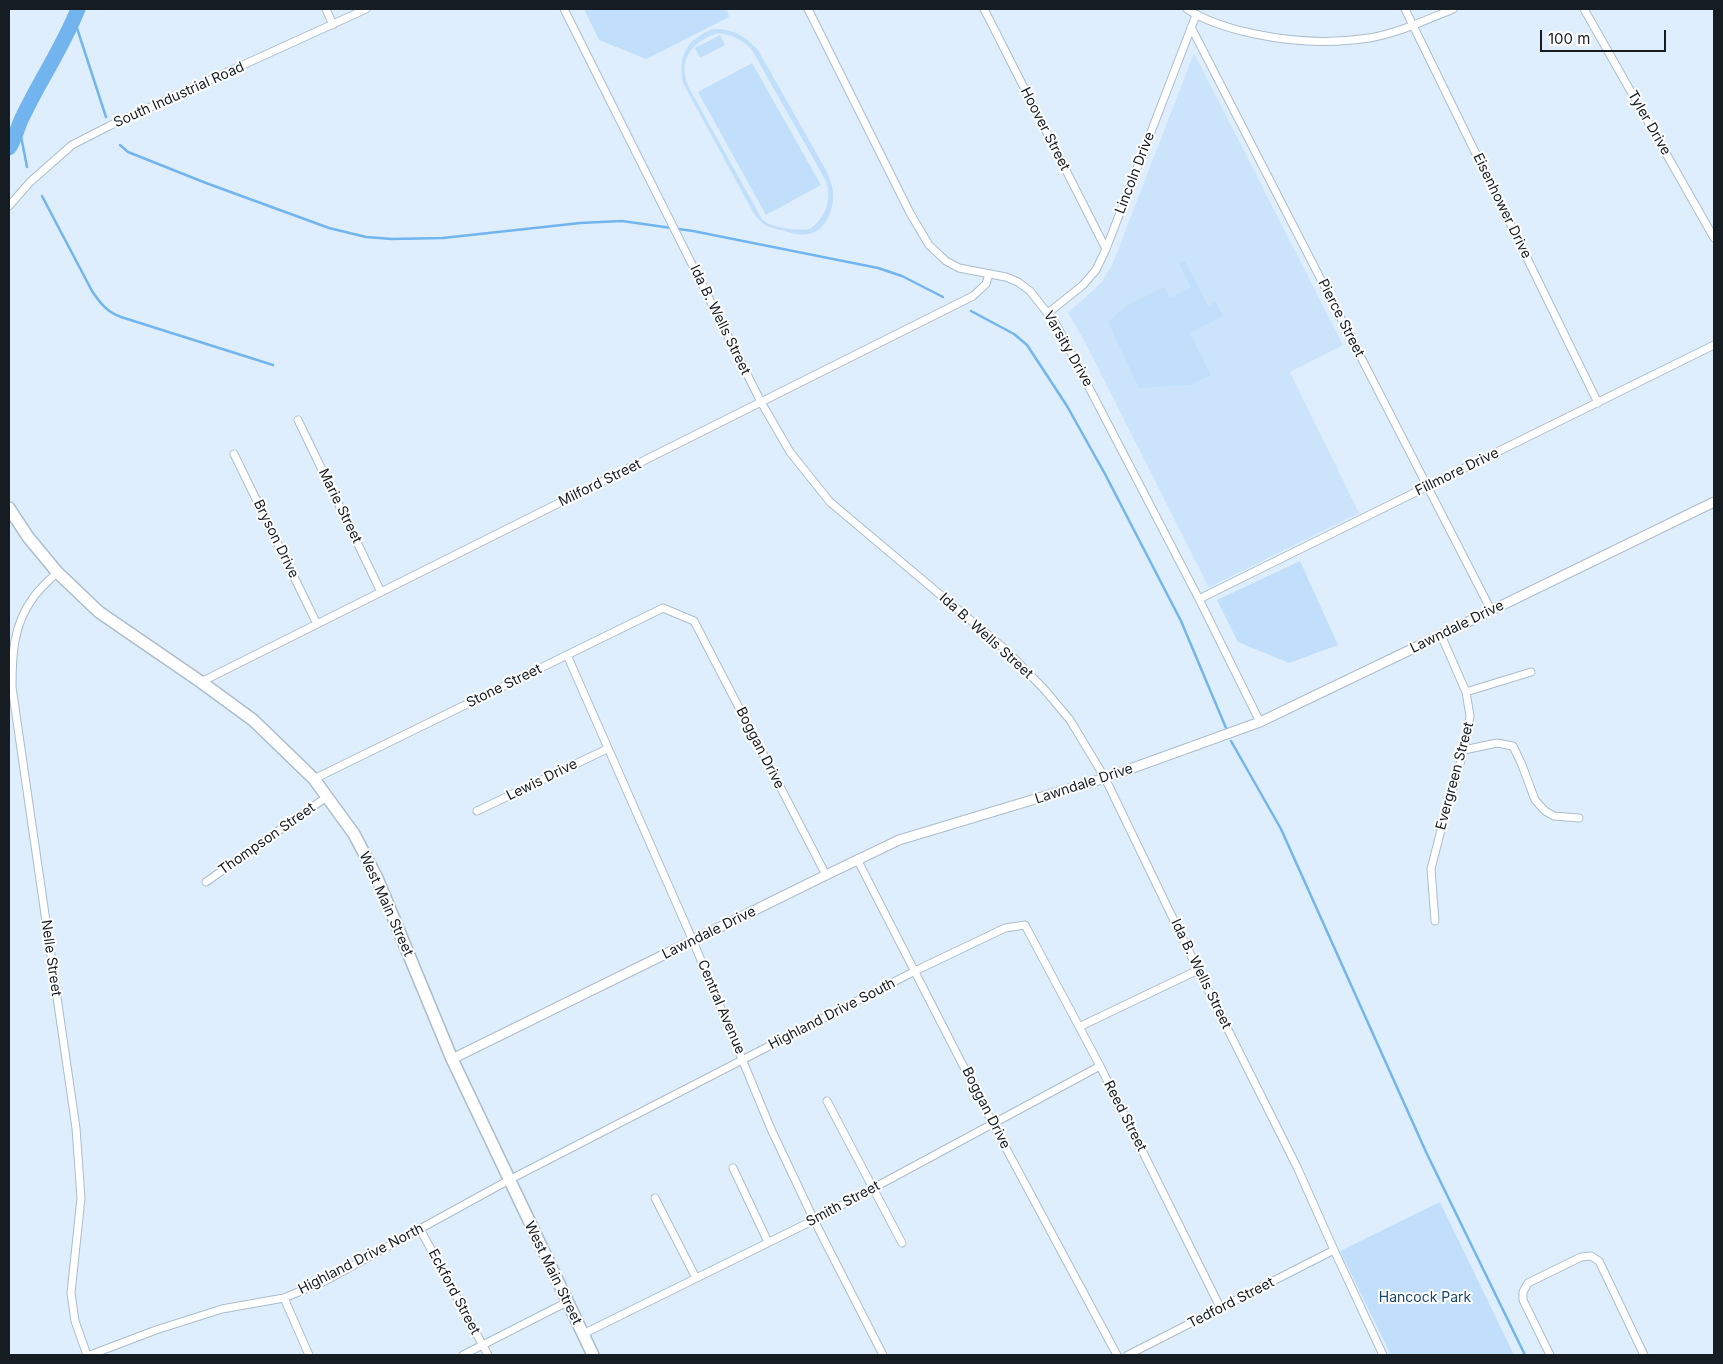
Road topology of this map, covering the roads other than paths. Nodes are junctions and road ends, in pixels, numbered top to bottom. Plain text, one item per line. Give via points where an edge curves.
1 (326, 9) edge
2 (366, 9) edge
3 (564, 9) edge
4 (808, 9) edge
5 (984, 9) edge
6 (1187, 9) edge
7 (1405, 9) edge
8 (1453, 9) edge
9 (1584, 9) edge
10 (1196, 15) junction
11 (334, 25) junction
12 (1413, 25) junction
13 (1191, 27) junction
14 (9, 206) edge
15 (1714, 238) edge
16 (1106, 248) junction
17 (989, 274) junction
18 (1048, 313) junction
19 (1714, 346) edge
20 (761, 402) junction
21 (1598, 403) junction
22 (298, 420) dead end
23 (234, 454) dead end
24 (1428, 486) junction
25 (1714, 502) edge
26 (9, 508) edge
27 (57, 572) junction
28 (381, 592) junction
29 (1199, 599) junction
30 (1491, 610) junction
31 (694, 621) joint
32 (318, 624) junction
33 (1442, 635) junction
34 (567, 654) junction
35 (1530, 672) dead end
36 (202, 682) junction
37 (1466, 692) junction
38 (1260, 722) junction
39 (607, 749) junction
40 (1464, 750) junction
41 (1105, 778) junction
42 (314, 779) junction
43 (328, 796) junction
44 (477, 811) dead end
45 (1579, 818) dead end
46 (858, 859) junction
47 (826, 875) junction
48 (206, 882) dead end
49 (1436, 921) dead end
50 (1025, 925) joint
51 (692, 941) junction
52 (1198, 970) junction
53 (915, 971) junction
54 (1079, 1027) junction
55 (452, 1058) junction
56 (743, 1060) junction
57 (1100, 1066) junction
58 (827, 1101) dead end
59 (993, 1124) junction
60 (733, 1168) dead end
61 (509, 1180) junction
62 (874, 1187) junction
63 (655, 1198) dead end
64 (814, 1220) junction
65 (420, 1229) junction
66 (768, 1242) junction
67 (902, 1243) dead end
68 (1334, 1250) junction
69 (696, 1278) junction
70 (284, 1298) junction
71 (567, 1302) junction
72 (1221, 1309) junction
73 (583, 1334) junction
74 (483, 1345) junction
75 (89, 1355) edge
76 (309, 1355) edge
77 (463, 1355) edge
78 (488, 1355) edge
79 (593, 1355) edge
80 (883, 1355) edge
81 (1117, 1355) edge
82 (1128, 1355) edge
83 (1383, 1355) edge
84 (1550, 1355) edge
85 (1644, 1355) edge

1 - 11 street
2 - 11 street, South Industrial Road
3 - 20 street, Ida B. Wells Street
4 - 17 street, Varsity Drive via 929,245 959,268
5 - 16 street, Hoover Street
6 - 10 street
7 - 12 street, Eisenhower Drive
8 - 12 street
9 - 15 street, Tyler Drive
10 - 12 street via 1232,29 1281,40 1322,43 1371,38
10 - 13 street, Lincoln Drive
11 - 14 street, South Industrial Road via 72,145 30,182
12 - 21 street, Eisenhower Drive
13 - 16 street, Lincoln Drive
13 - 24 street, Pierce Street
16 - 18 street, Lincoln Drive via 1096,270 1083,285
17 - 18 street, Varsity Drive via 1018,282
17 - 20 street, Milford Street via 986,284 973,296
18 - 29 street, Varsity Drive via 1073,353
19 - 21 street, Fillmore Drive
20 - 28 street, Milford Street
20 - 41 street, Ida B. Wells Street via 790,452 830,502 1006,650 1070,720
21 - 24 street, Fillmore Drive
22 - 28 street, Marie Street
23 - 32 street, Bryson Drive
24 - 29 street, Fillmore Drive
24 - 30 street, Pierce Street
25 - 30 street, Lawndale Drive
26 - 27 main road, West Main Street
27 - 36 main road, West Main Street via 99,612
27 - 75 street, Nelle Street via 32,598 17,628 12,652 12,687 76,1128 81,1198 71,1293 75,1321
28 - 32 street, Milford Street
29 - 38 street, Varsity Drive
30 - 33 street, Lawndale Drive
31 - 34 street, Stone Street via 663,608
31 - 47 street, Boggan Drive
32 - 36 street, Milford Street
33 - 37 street, Evergreen Street
33 - 38 street, Lawndale Drive
34 - 39 street, Central Avenue
34 - 42 street, Stone Street
35 - 37 street
36 - 42 main road, West Main Street via 253,720
37 - 40 street, Evergreen Street via 1470,716
38 - 41 street, Lawndale Drive
39 - 44 street, Lewis Drive
39 - 51 street, Central Avenue
40 - 45 street via 1497,743 1513,746 1535,800 1545,811 1554,816
40 - 49 street, Evergreen Street via 1431,869
41 - 46 street, Lawndale Drive via 899,840
41 - 52 street, Ida B. Wells Street
42 - 43 main road, West Main Street
43 - 48 street, Thompson Street
43 - 55 main road, West Main Street via 354,834 377,878
46 - 47 street, Lawndale Drive
46 - 53 street, Boggan Drive
47 - 51 street, Lawndale Drive
50 - 53 street, Highland Drive South via 1005,928
50 - 54 street, Reed Street
51 - 55 street, Lawndale Drive
51 - 56 street, Central Avenue
52 - 54 street
52 - 68 street, Ida B. Wells Street via 1297,1167
53 - 56 street, Highland Drive South
53 - 59 street, Boggan Drive
54 - 57 street, Reed Street
55 - 61 main road, West Main Street
56 - 61 street, Highland Drive South
56 - 64 street, Central Avenue
57 - 59 street, Smith Street
57 - 72 street, Reed Street
58 - 62 street
59 - 62 street, Smith Street
59 - 81 street, Boggan Drive
60 - 66 street
61 - 65 street, Highland Drive North
61 - 71 main road, West Main Street
62 - 64 street, Smith Street
62 - 67 street
63 - 69 street
64 - 66 street, Smith Street
64 - 80 street, Central Avenue
65 - 70 street, Highland Drive North via 325,1281
65 - 74 street, Eckford Street
66 - 69 street, Smith Street
68 - 72 street, Tedford Street
68 - 83 street, Ida B. Wells Street
69 - 73 street, Smith Street
70 - 75 street, Highland Drive North via 222,1309
70 - 76 street
71 - 73 main road, West Main Street
71 - 74 street
72 - 82 street, Tedford Street
73 - 79 main road, West Main Street
74 - 77 street
74 - 78 street, Eckford Street
84 - 85 street via 1523,1300 1523,1292 1528,1282 1581,1257 1591,1256 1599,1261

